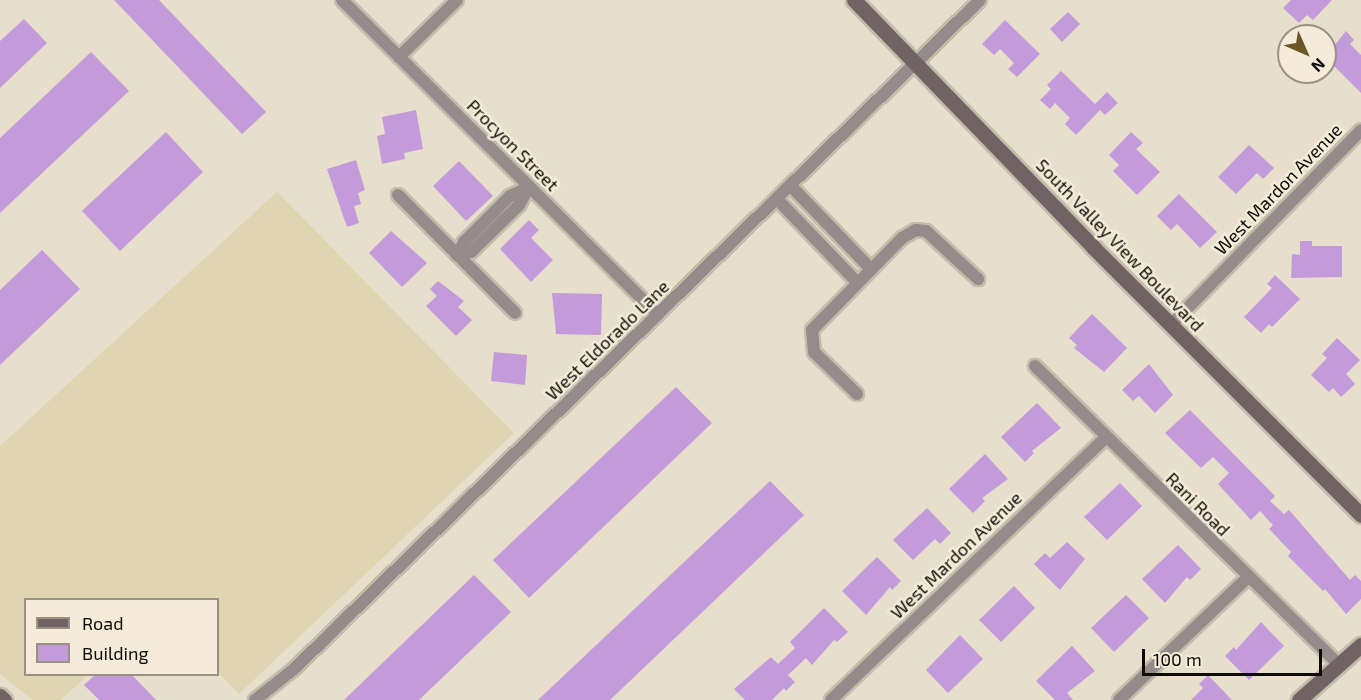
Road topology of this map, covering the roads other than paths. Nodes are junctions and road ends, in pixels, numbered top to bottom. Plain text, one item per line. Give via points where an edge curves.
1 (342, 0) edge
2 (457, 0) edge
3 (854, 0) edge
4 (980, 0) edge
5 (399, 57) junction
6 (917, 64) junction
7 (1361, 130) edge
8 (791, 186) junction
9 (529, 187) junction
10 (398, 195) dead end
11 (777, 199) junction
12 (457, 255) junction
13 (871, 269) junction
14 (978, 279) dead end
15 (857, 282) junction
16 (515, 313) dead end
17 (658, 315) junction
18 (1171, 325) junction
19 (1035, 366) dead end
20 (857, 394) dead end
21 (1106, 437) junction
22 (1361, 515) edge
23 (1247, 578) junction
24 (1361, 645) edge
25 (1339, 665) junction
26 (0, 696) edge
27 (4, 700) edge
28 (255, 700) edge
29 (831, 700) edge
30 (1119, 700) edge
31 (1299, 700) edge

1 - 5 street, Procyon Street
2 - 5 street
3 - 6 main road, South Valley View Boulevard
4 - 6 street, West Eldorado Lane
5 - 9 street, Procyon Street
6 - 8 street, West Eldorado Lane
6 - 18 main road, South Valley View Boulevard
7 - 18 street, West Mardon Avenue
8 - 11 street, West Eldorado Lane
8 - 13 street
9 - 12 street via 519,205 478,245
9 - 17 street, Procyon Street
10 - 12 street
11 - 15 street
11 - 17 street, West Eldorado Lane
12 - 16 street
13 - 14 street via 916,230 935,237
13 - 15 street
15 - 20 street via 818,322 810,338 814,352
17 - 28 street, West Eldorado Lane via 294,669
18 - 22 main road, South Valley View Boulevard
19 - 21 street, Rani Road
21 - 23 street, Rani Road
21 - 29 street, West Mardon Avenue
23 - 25 street, Rani Road
23 - 30 street
24 - 25 main road
25 - 31 main road
26 - 27 main road

